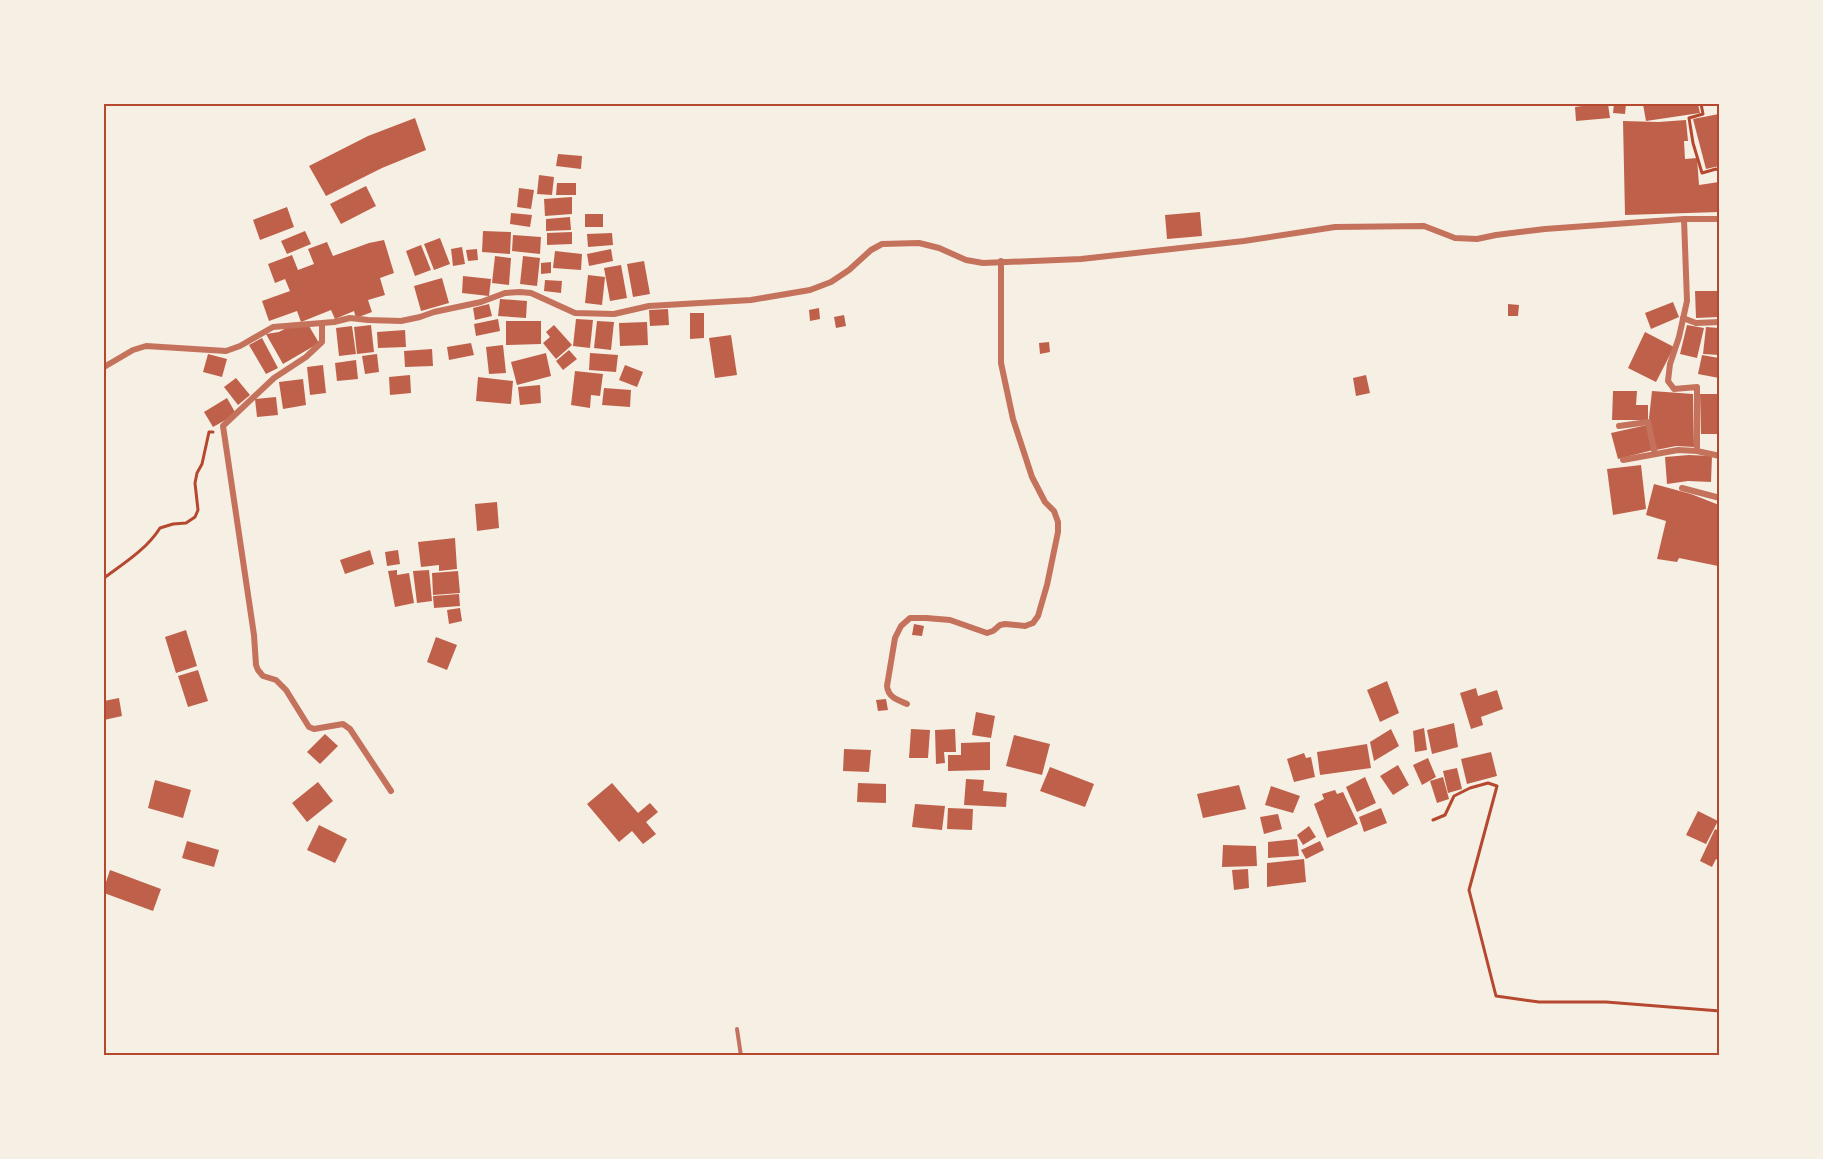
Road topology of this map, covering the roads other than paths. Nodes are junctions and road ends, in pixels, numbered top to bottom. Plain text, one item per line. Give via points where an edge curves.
1 (1684, 219) junction
2 (1719, 219) edge
3 (1001, 261) junction
4 (1683, 318) junction
5 (1719, 322) edge
6 (322, 324) junction
7 (104, 367) edge
8 (1619, 426) dead end
9 (1697, 451) junction
10 (1655, 454) junction
11 (1719, 456) edge
12 (1623, 460) dead end
13 (1682, 488) dead end
14 (1719, 498) edge
15 (907, 704) dead end
16 (391, 791) dead end
17 (737, 1029) dead end
18 (741, 1056) edge

1 - 2 street
1 - 3 street via 1545,229 1477,239 1455,238 1424,226 1335,227 1081,260
1 - 4 street via 1687,301
3 - 6 street via 966,260 919,243 882,243 831,282 810,290 751,300 649,306 614,314 575,313 531,292 520,292 401,321 350,318
3 - 15 street via 1001,363 1032,477 1058,522 1047,585 1038,616 1025,626 1005,624 987,633 950,621 910,618 895,638 887,686 892,697
4 - 5 street via 1696,323
4 - 9 street via 1668,381 1674,389 1697,387
6 - 7 street via 273,327 225,351 146,346
6 - 16 street via 322,342 274,378 223,426 256,665 263,676 276,680 286,690 309,727 343,724 350,729
8 - 10 street via 1648,422
9 - 10 street
9 - 11 street
10 - 12 street
13 - 14 street
17 - 18 lane

